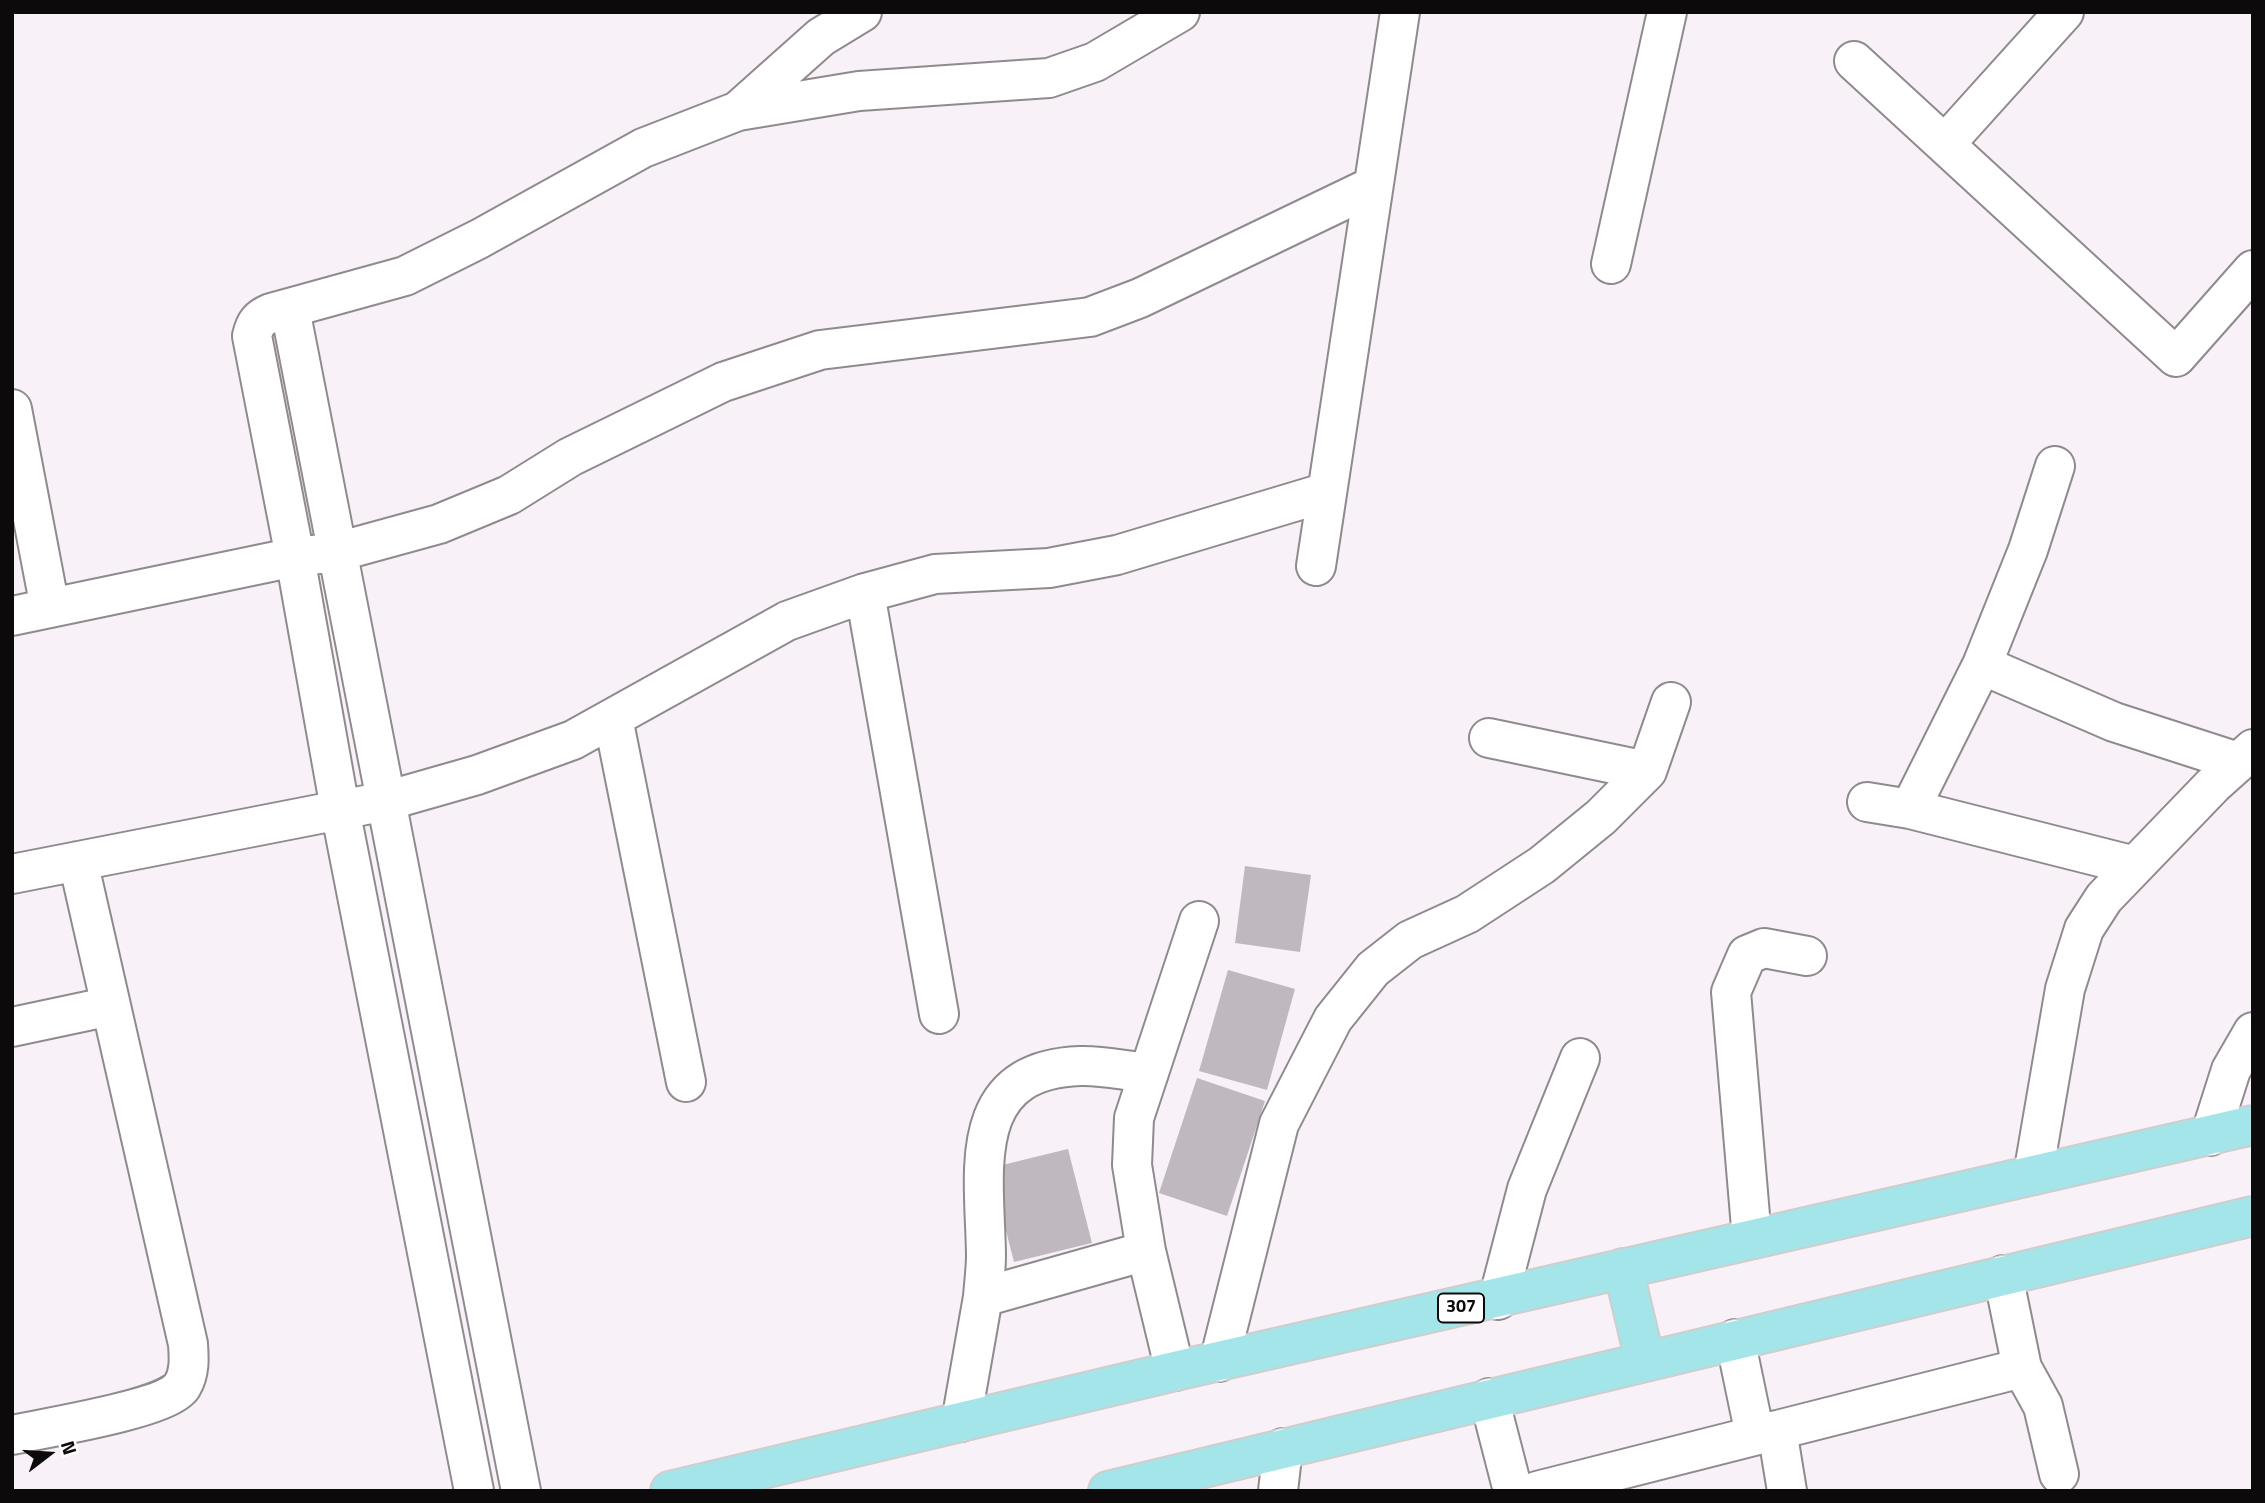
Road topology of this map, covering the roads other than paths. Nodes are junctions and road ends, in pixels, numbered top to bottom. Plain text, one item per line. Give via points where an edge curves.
1 (862, 12) edge
2 (1180, 12) edge
3 (1400, 12) edge
4 (1667, 12) edge
5 (2064, 12) edge
6 (1854, 61) dead end
7 (738, 111) junction
8 (1945, 144) junction
9 (1373, 186) junction
10 (1611, 264) dead end
11 (2253, 270) edge
12 (275, 313) junction
13 (12, 409) edge
14 (2055, 466) dead end
15 (1327, 492) junction
16 (337, 552) junction
17 (295, 557) junction
18 (1316, 566) dead end
19 (865, 593) junction
20 (50, 608) junction
21 (12, 615) edge
22 (1982, 666) junction
23 (1671, 702) dead end
24 (614, 718) junction
25 (1489, 738) dead end
26 (2245, 756) edge
27 (1647, 771) junction
28 (386, 801) junction
29 (1867, 802) dead end
30 (340, 808) junction
31 (1910, 809) junction
32 (78, 861) junction
33 (2135, 866) junction
34 (12, 874) edge
35 (1199, 921) dead end
36 (1807, 956) dead end
37 (111, 1006) junction
38 (939, 1014) dead end
39 (12, 1027) edge
40 (2253, 1032) edge
41 (1580, 1058) dead end
42 (1149, 1073) junction
43 (686, 1082) dead end
44 (2253, 1125) edge
45 (2210, 1136) junction
46 (2034, 1175) junction
47 (2253, 1216) edge
48 (1752, 1239) junction
49 (1146, 1251) junction
50 (1623, 1268) junction
51 (2003, 1275) junction
52 (983, 1297) junction
53 (1498, 1300) junction
54 (1735, 1339) junction
55 (1645, 1361) junction
56 (1219, 1362) junction
57 (2022, 1368) junction
58 (1175, 1371) junction
59 (1489, 1398) junction
60 (961, 1422) junction
61 (1766, 1432) junction
62 (12, 1435) edge
63 (1283, 1448) junction
64 (2059, 1474) dead end
65 (474, 1491) edge
66 (521, 1491) edge
67 (670, 1491) edge
68 (1108, 1491) edge
69 (1278, 1491) edge
70 (1513, 1491) edge
71 (1537, 1491) edge
72 (1787, 1491) edge

1 - 7 street via 821,37
2 - 7 street via 1095,62 1049,78 859,90
3 - 9 street
4 - 10 street
5 - 8 street
6 - 8 street
7 - 12 street via 643,148 405,276
8 - 11 street via 2176,357
9 - 15 street
9 - 16 street via 1140,298 1090,317 820,350 723,382 570,457 509,495 439,524
12 - 16 street
12 - 17 street via 251,336
13 - 20 street
14 - 22 street
15 - 18 street
15 - 19 street via 1117,555 1049,568 934,574
16 - 17 street
16 - 28 street
17 - 20 street
17 - 30 street
19 - 24 street via 787,621
19 - 38 street
20 - 21 street
22 - 26 street via 2114,722
22 - 31 street
23 - 27 street
24 - 28 street via 573,740 477,775
24 - 43 street
25 - 27 street
26 - 33 street
27 - 56 street via 1601,817 1542,865 1467,914 1410,940 1373,969 1333,1019 1279,1125
28 - 30 street
28 - 66 street
29 - 31 street
30 - 32 street
30 - 65 street
31 - 33 street
32 - 34 street
32 - 37 street
33 - 46 street via 2104,898 2084,929 2068,977
35 - 42 street
36 - 48 street via 1764,948 1747,955 1731,992
37 - 39 street
37 - 62 street via 188,1344 189,1366 182,1386 160,1403
40 - 45 street via 2231,1070
41 - 53 street via 1527,1189
42 - 49 street via 1134,1118 1132,1165
42 - 52 street via 1081,1066 1050,1070 1019,1082 998,1107 985,1141
44 - 45 main road, 307
45 - 46 main road, 307
46 - 48 main road, 307
47 - 51 main road
48 - 50 main road, 307
49 - 52 street
49 - 58 street
50 - 53 main road, 307
50 - 55 main road
51 - 54 main road
51 - 57 street
52 - 60 street
53 - 56 main road, 307
54 - 55 main road
54 - 61 street
55 - 59 main road
56 - 58 main road, 307
57 - 61 street
57 - 64 street via 2043,1406
58 - 60 main road, 307
59 - 63 main road
59 - 70 street
60 - 67 main road, 307
61 - 71 street
61 - 72 street
63 - 68 main road
63 - 69 street

